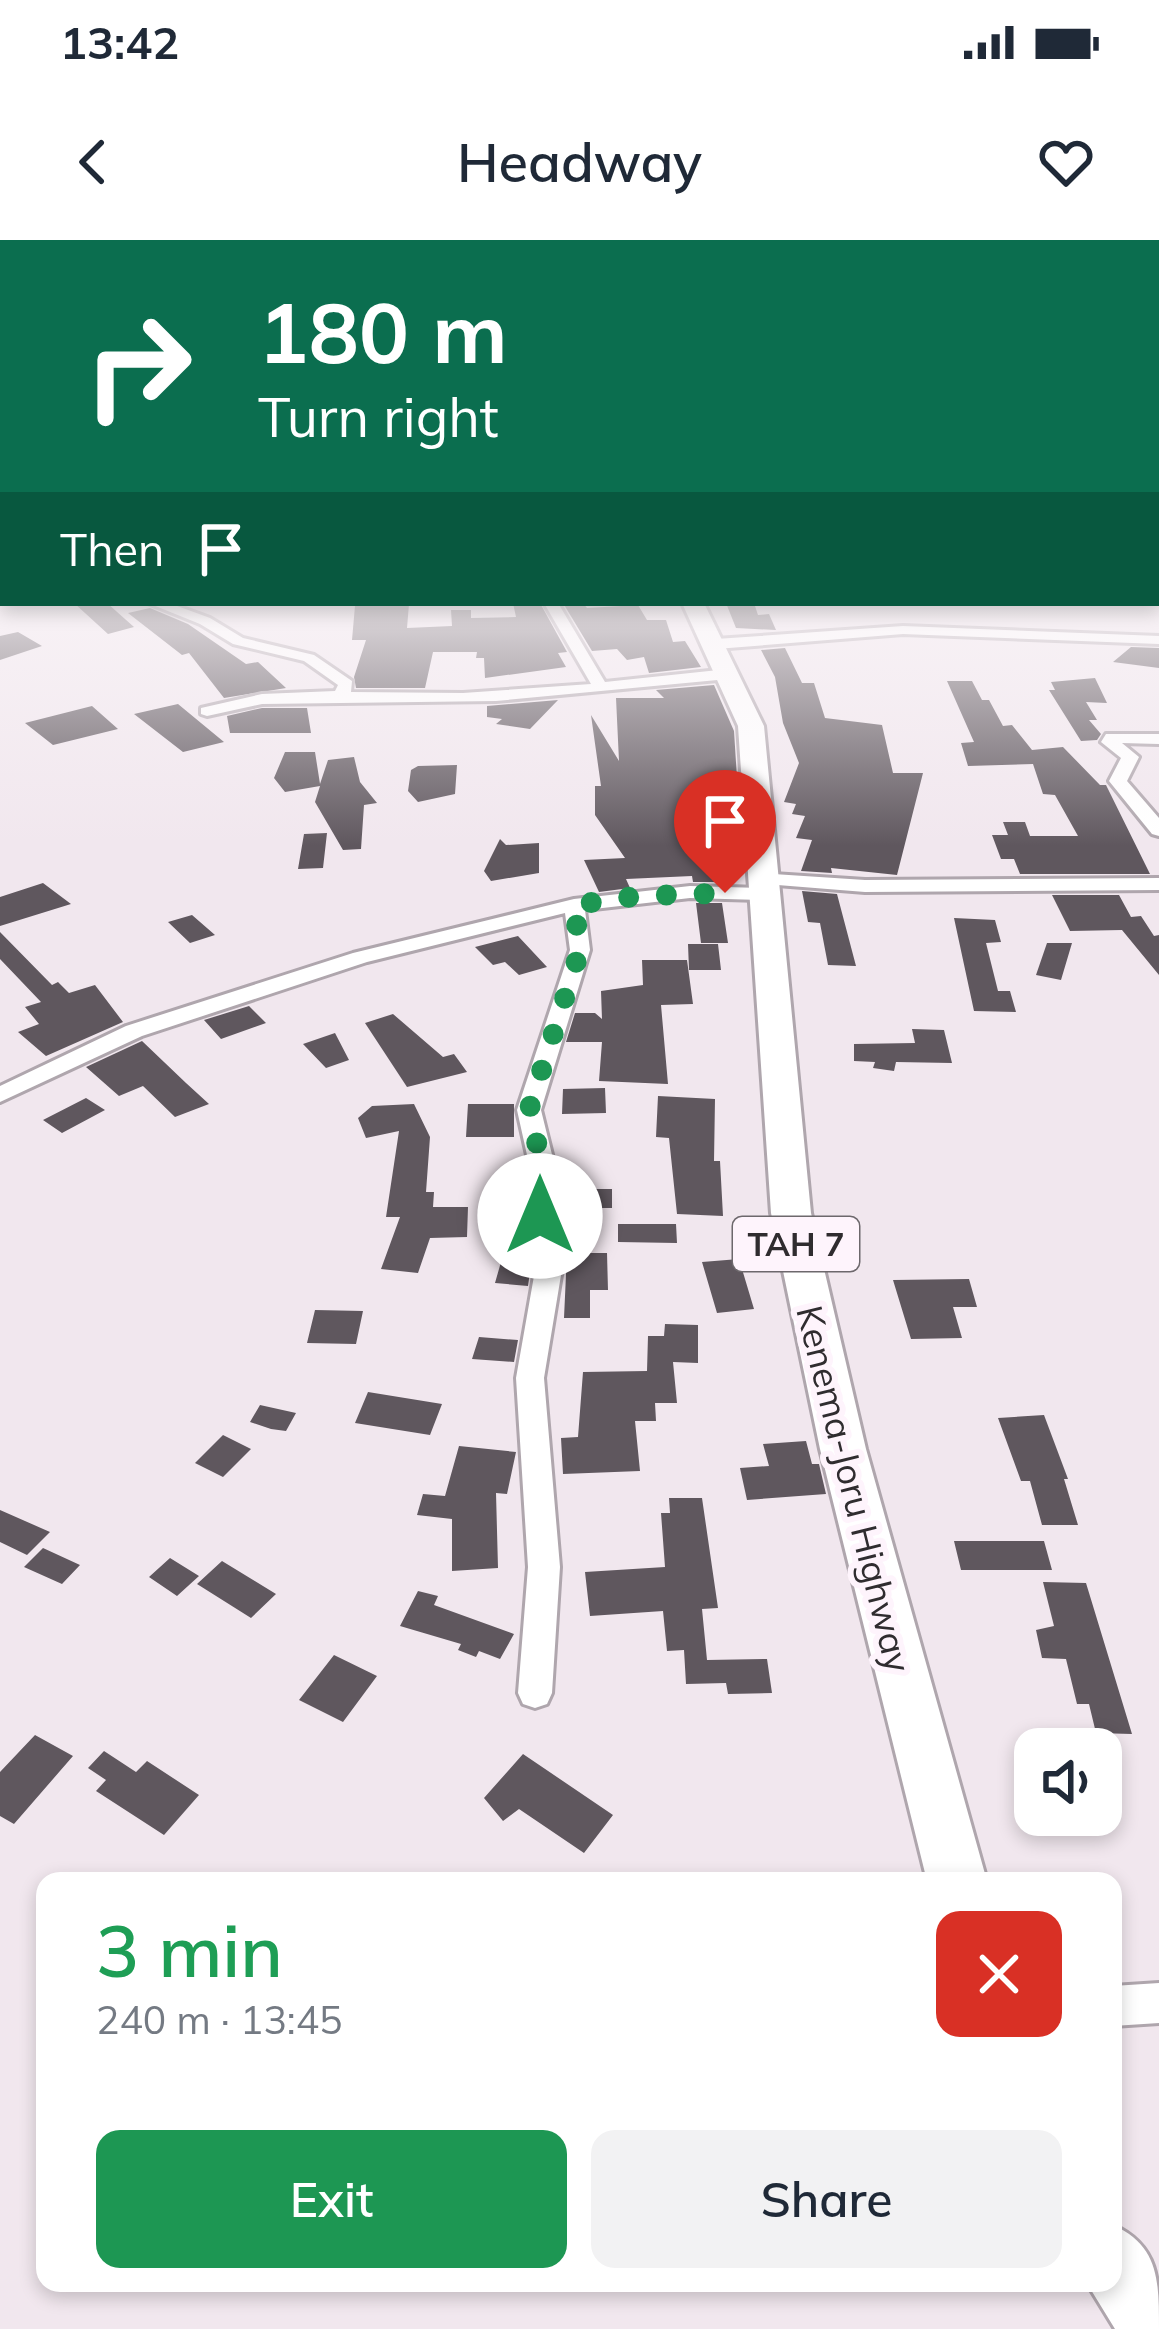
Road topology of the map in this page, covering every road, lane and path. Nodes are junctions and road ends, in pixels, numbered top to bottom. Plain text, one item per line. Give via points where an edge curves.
1 (279, 650) edge
2 (579, 650) edge
3 (718, 650) edge
4 (775, 650) edge
5 (722, 659) junction
6 (601, 688) junction
7 (340, 697) junction
8 (207, 712) dead end
9 (1159, 739) edge
10 (1159, 830) edge
11 (1159, 884) edge
12 (760, 886) junction
13 (574, 905) junction
14 (0, 1095) edge
15 (535, 1693) dead end
16 (954, 1872) edge
17 (1159, 2003) edge
18 (1122, 2005) edge
19 (1122, 2274) edge
20 (1156, 2329) edge

1 - 7 street via 342,677
2 - 6 street
3 - 5 highway, Kenema-Joru Highway / TAH 7
4 - 5 street
5 - 6 street
5 - 12 highway, Kenema-Joru Highway / TAH 7 via 751,726
6 - 7 street
7 - 8 street
9 - 10 street via 1109,742 1130,757 1118,781
11 - 12 street
12 - 13 street
12 - 16 highway, Kenema-Joru Highway / TAH 7 via 806,1298
13 - 14 street via 246,991 134,1030
13 - 15 street via 580,950 529,1110 548,1191 532,1241 551,1258 530,1378 544,1567
17 - 18 street
19 - 20 highway

